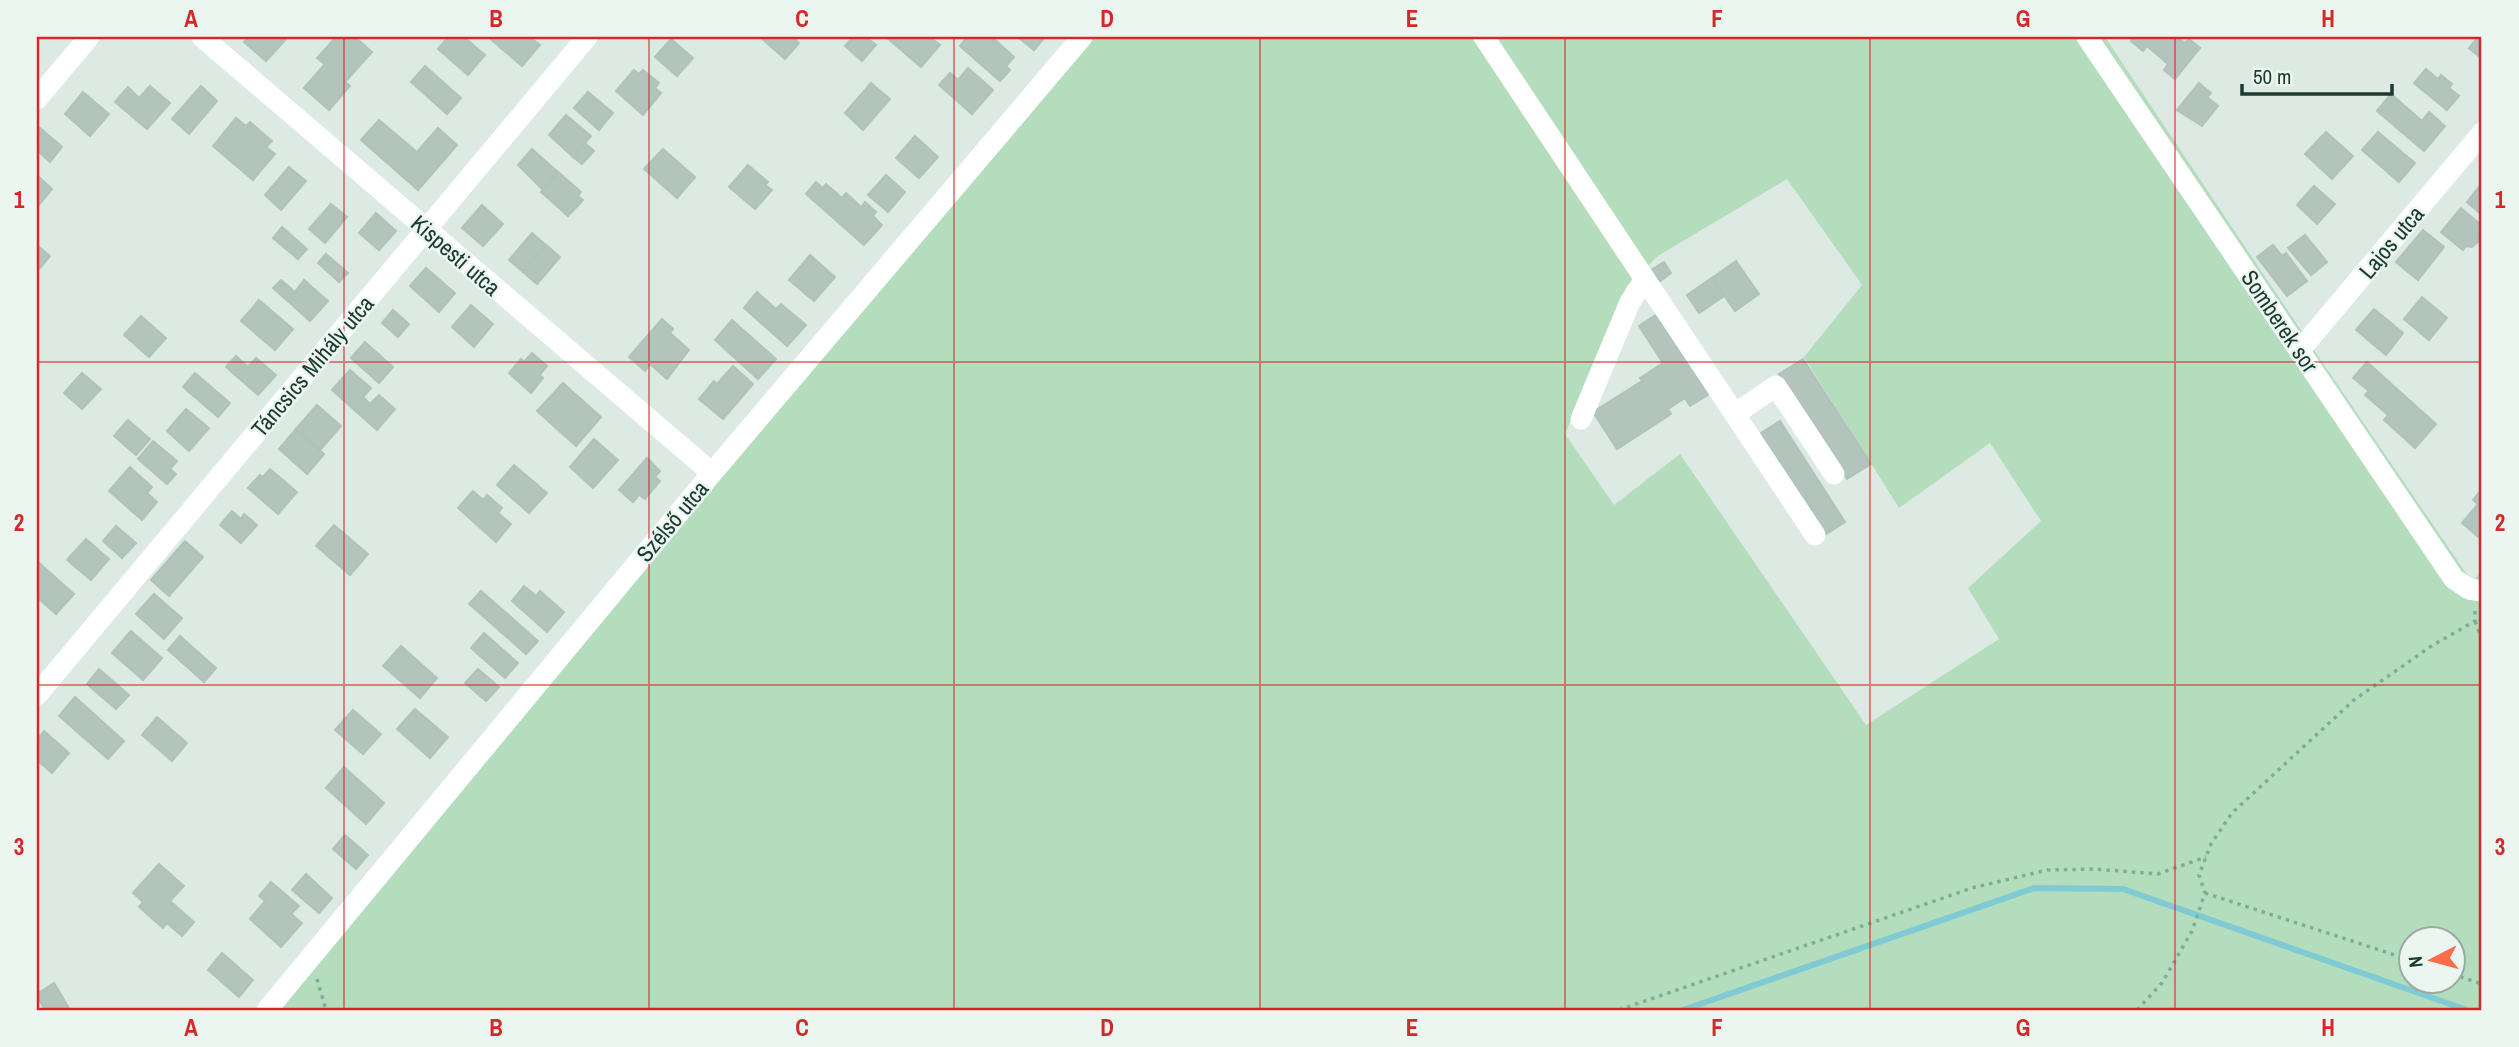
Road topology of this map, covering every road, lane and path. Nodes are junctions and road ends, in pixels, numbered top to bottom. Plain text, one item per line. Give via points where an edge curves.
1 (89, 37) edge
2 (202, 37) edge
3 (587, 37) edge
4 (1082, 37) edge
5 (1484, 37) edge
6 (2087, 37) edge
7 (37, 100) edge
8 (2482, 133) edge
9 (426, 229) junction
10 (1645, 279) junction
11 (2300, 350) junction
12 (1735, 414) junction
13 (1581, 419) dead end
14 (712, 473) junction
15 (1834, 474) dead end
16 (1815, 535) dead end
17 (2479, 591) edge
18 (2475, 621) junction
19 (2482, 640) edge
20 (37, 695) edge
21 (2206, 857) junction
22 (2205, 893) junction
23 (2396, 955) edge
24 (312, 958) junction
25 (267, 1010) edge
26 (326, 1010) edge
27 (1619, 1010) edge
28 (2137, 1010) edge

1 - 7 street
2 - 9 street, Kispesti utca
3 - 9 street, Táncsics Mihály utca
4 - 14 street, Szélső utca
5 - 10 street
6 - 11 street, Somberek sor
8 - 11 street, Lajos utca
9 - 14 street, Kispesti utca
9 - 20 street, Táncsics Mihály utca
10 - 12 street
10 - 13 street via 1630,302
11 - 17 street, Somberek sor via 2454,579
12 - 15 street via 1776,386
12 - 16 street
14 - 24 street, Szélső utca
17 - 18 path
18 - 19 path
18 - 21 path via 2354,700 2232,813
21 - 22 path via 2199,875
21 - 27 path via 2158,874 2047,870 1972,888
22 - 23 path
22 - 28 path via 2192,931 2162,983
24 - 25 street, Szélső utca
24 - 26 path

